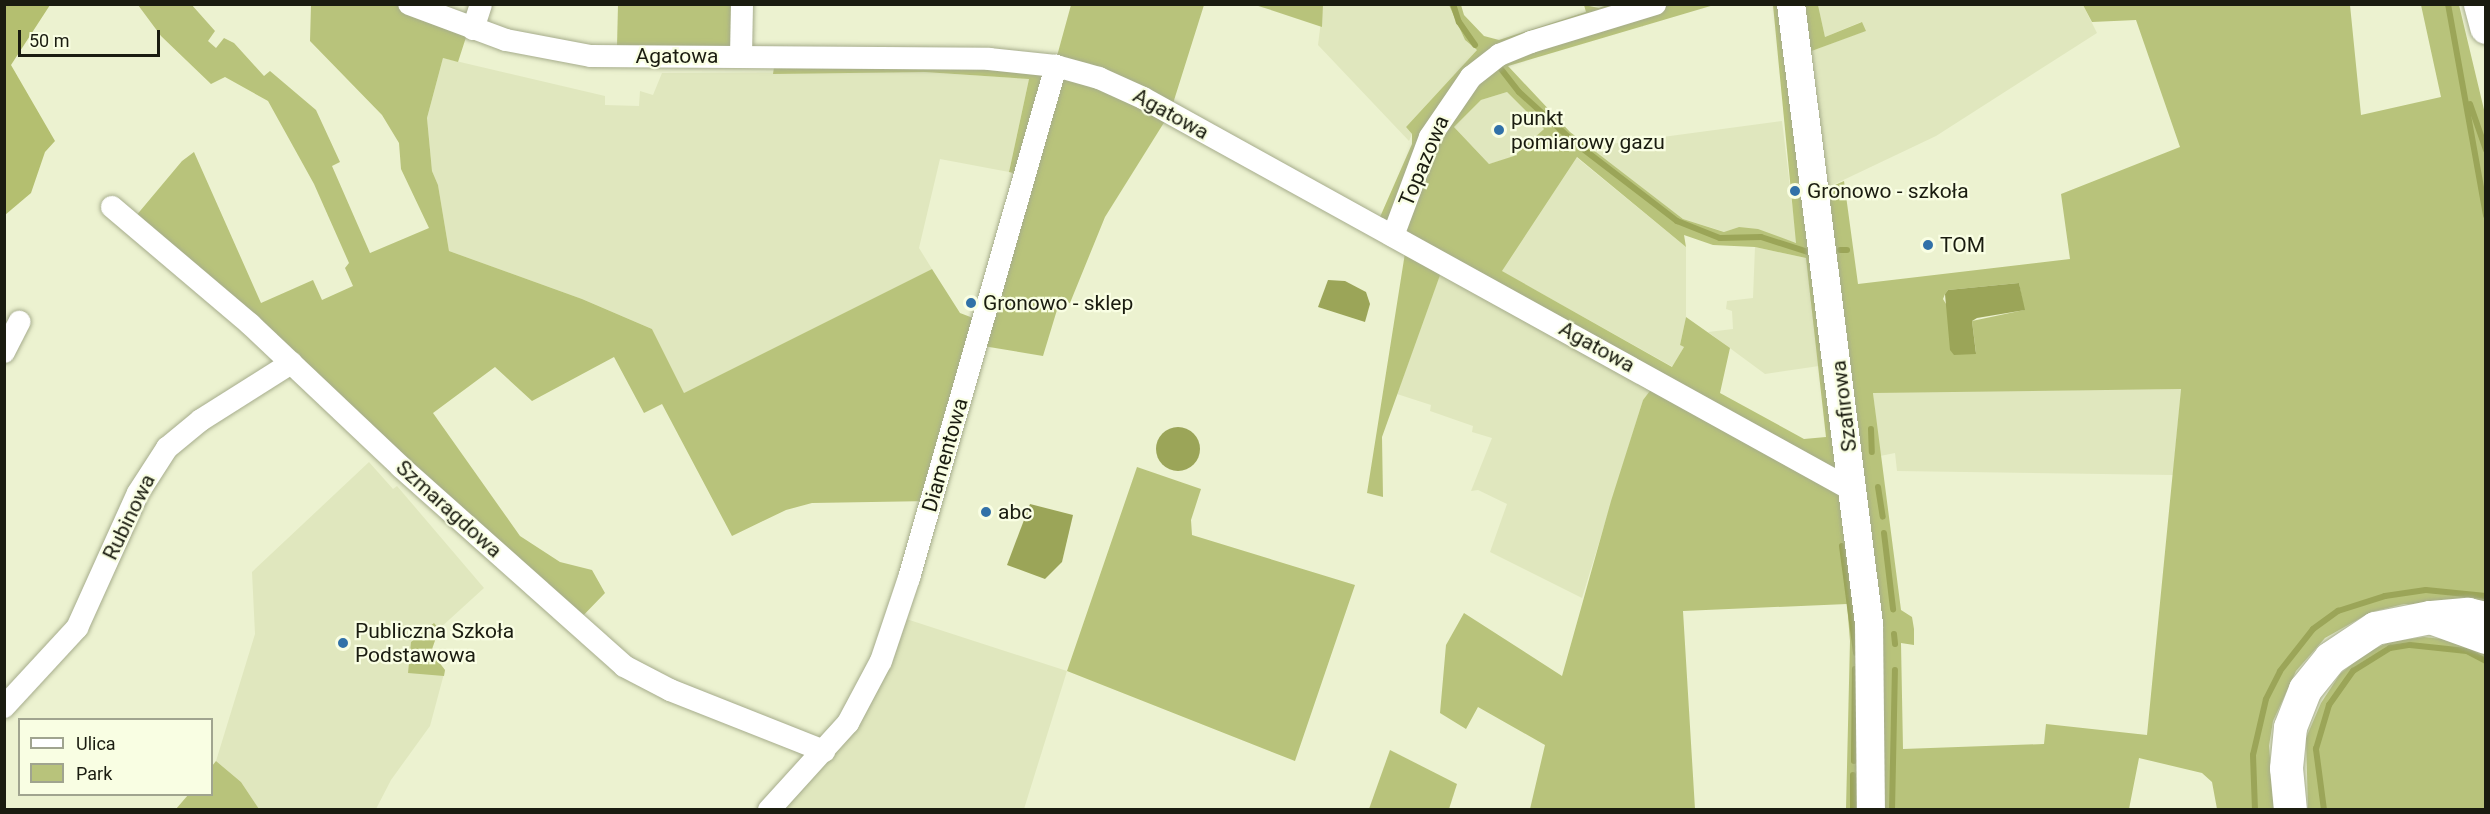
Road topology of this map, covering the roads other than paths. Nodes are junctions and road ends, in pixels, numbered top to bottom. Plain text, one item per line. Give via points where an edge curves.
1 (408, 4) edge
2 (481, 4) edge
3 (742, 4) edge
4 (1654, 4) edge
5 (1791, 4) edge
6 (2480, 4) edge
7 (2486, 27) edge
8 (473, 29) junction
9 (741, 56) junction
10 (1056, 66) junction
11 (112, 207) dead end
12 (1393, 236) junction
13 (19, 322) dead end
14 (4, 352) edge
15 (291, 363) junction
16 (1854, 491) junction
17 (2430, 617) junction
18 (2486, 618) edge
19 (2486, 637) edge
20 (4, 707) edge
21 (824, 751) junction
22 (769, 810) edge
23 (1871, 810) edge
24 (2290, 810) edge

1 - 8 street, Agatowa
2 - 8 street
3 - 9 street
4 - 12 street, Topazowa via 1531,42 1483,67 1438,121
5 - 16 street, Szafirowa
6 - 7 highway
8 - 9 street, Agatowa via 534,47 591,56
9 - 10 street, Agatowa via 949,58
10 - 12 street, Agatowa via 1135,93
10 - 21 street, Diamentowa via 891,634 860,707
11 - 15 street, Szmaragdowa
12 - 16 street, Agatowa
13 - 14 street
15 - 20 street, Rubinowa via 195,424 167,448 138,493 76,628
15 - 21 street, Szmaragdowa via 624,666 670,690
16 - 23 street, Szafirowa via 1871,647
17 - 18 highway via 2468,614
17 - 19 highway
17 - 24 highway via 2365,633 2341,648 2317,672 2290,727 2286,768
21 - 22 street, Diamentowa

